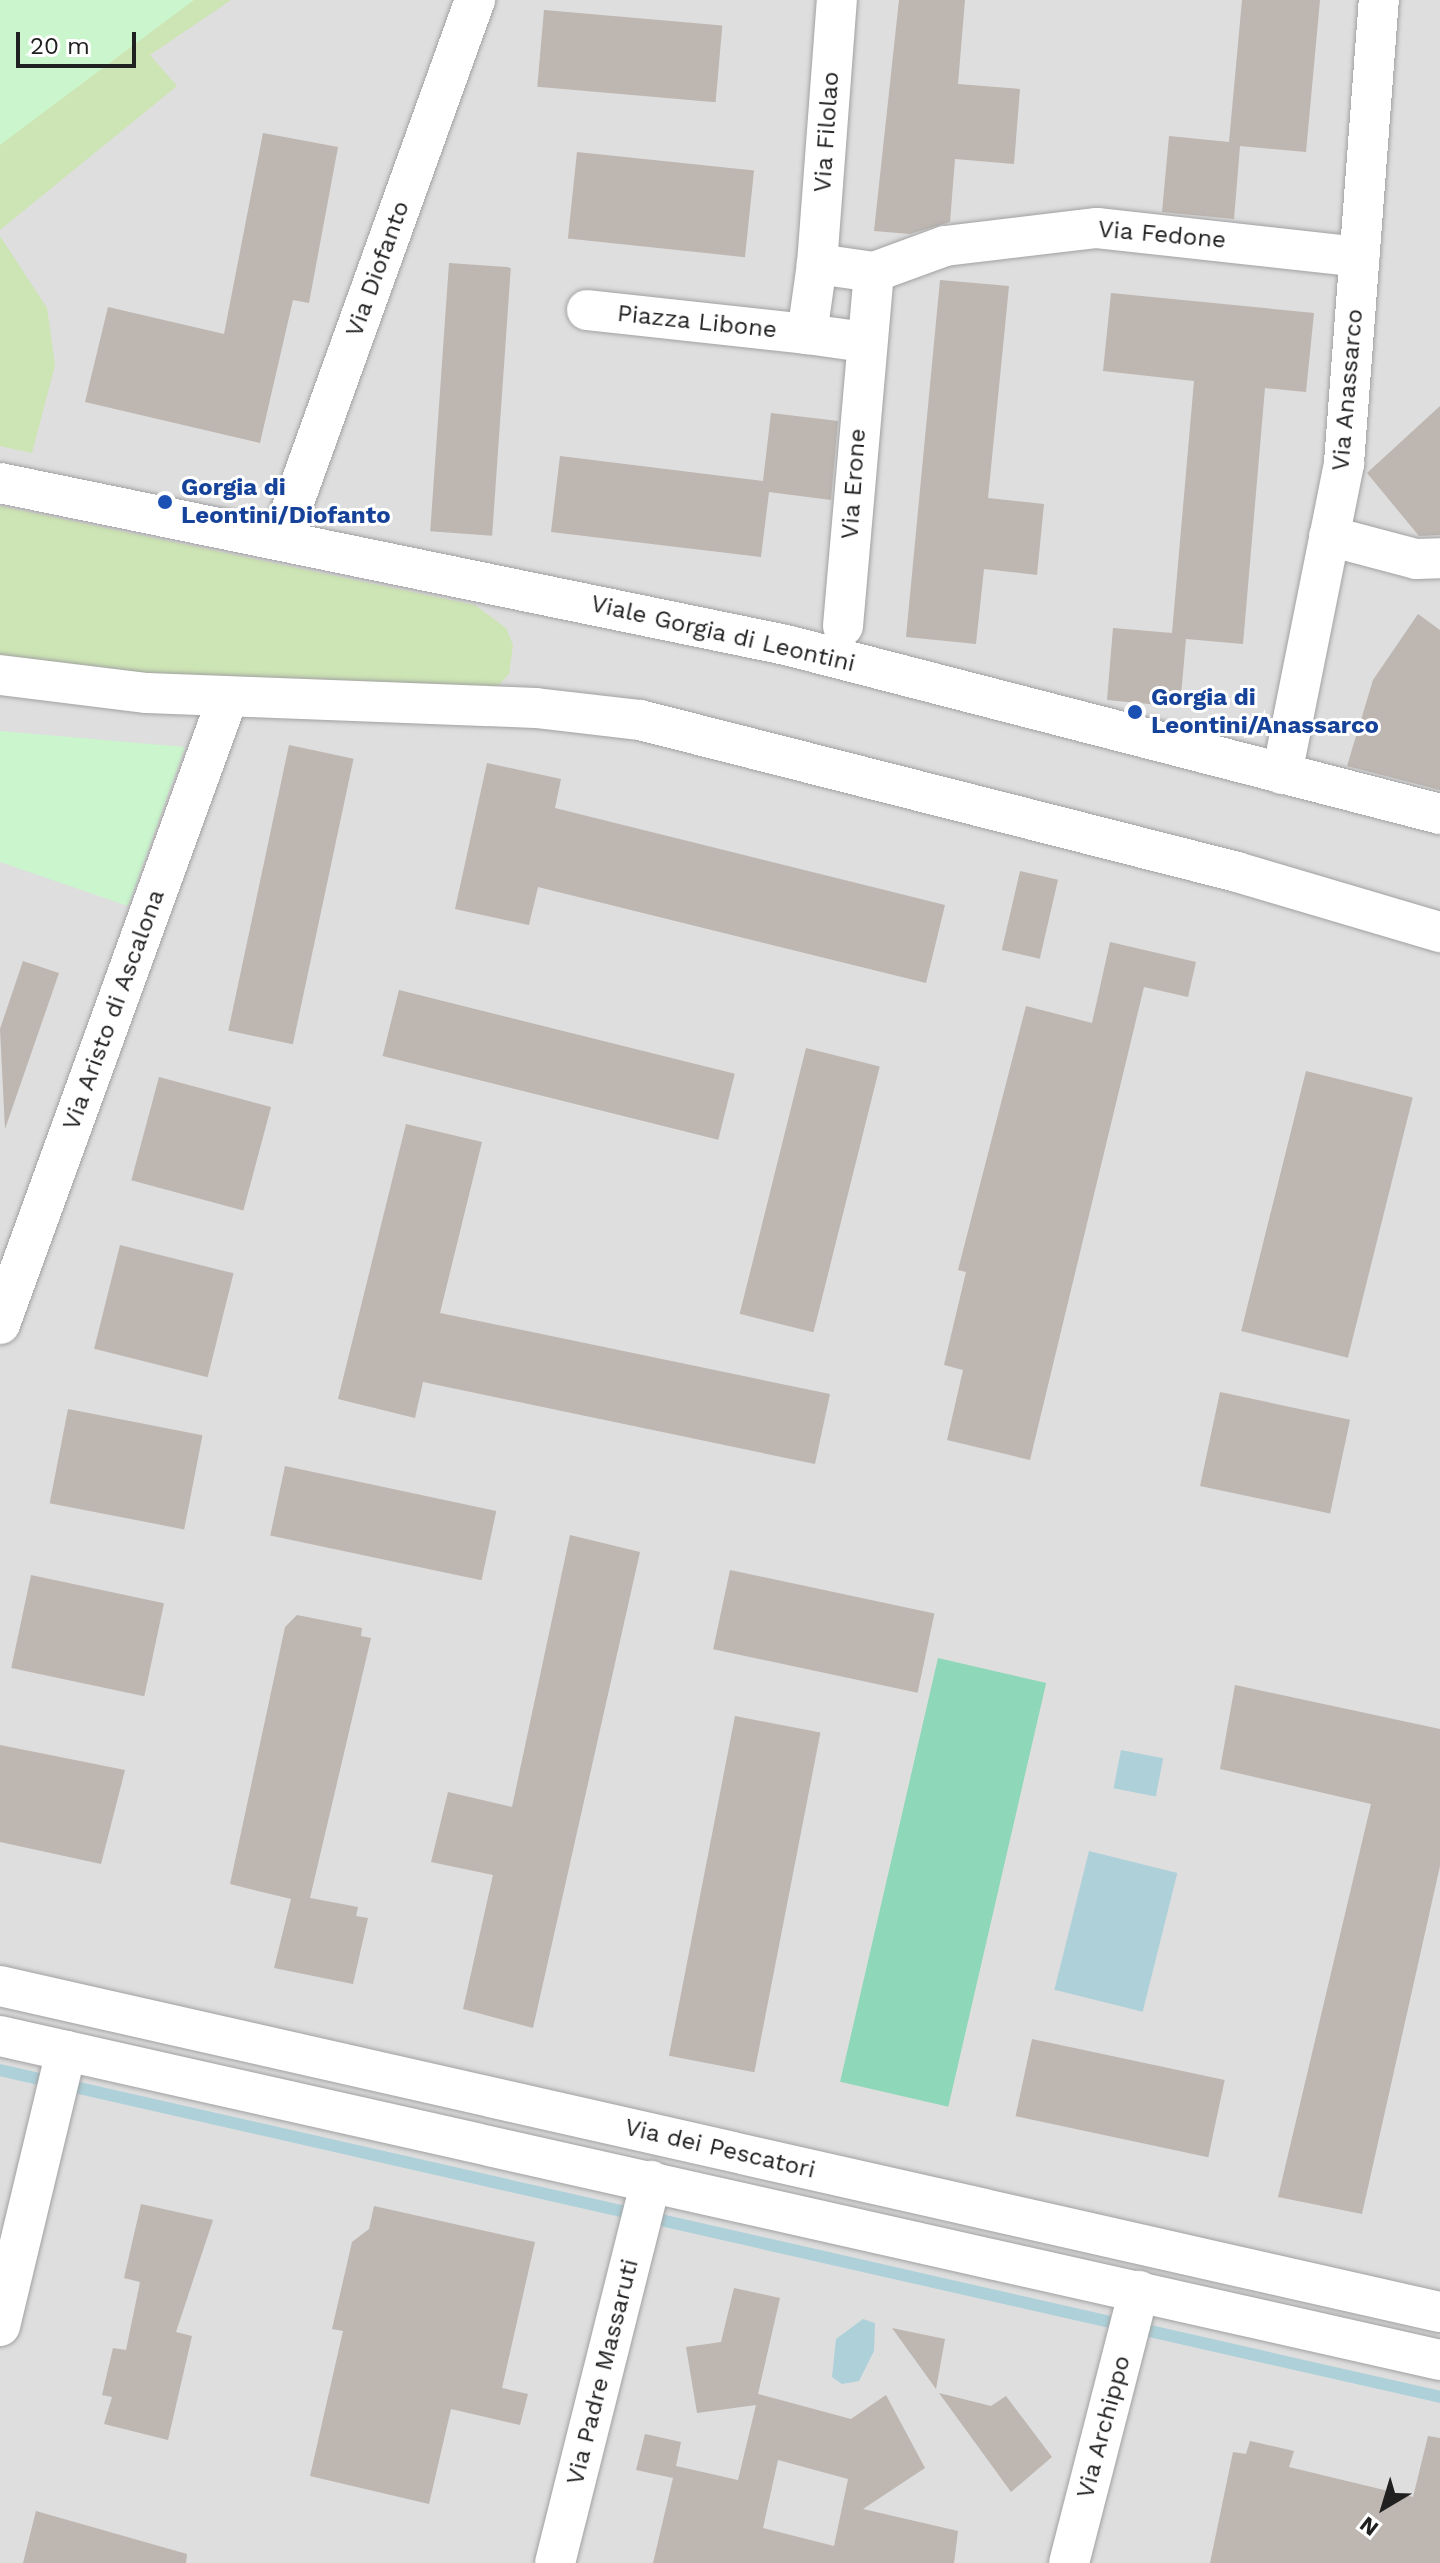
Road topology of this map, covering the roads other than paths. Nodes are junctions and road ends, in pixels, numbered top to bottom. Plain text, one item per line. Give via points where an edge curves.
1 (475, 0) edge
2 (837, 0) edge
3 (1379, 0) edge
4 (1359, 257) junction
5 (817, 264) junction
6 (874, 272) junction
7 (587, 310) dead end
8 (807, 334) junction
9 (865, 342) junction
10 (0, 483) edge
11 (1329, 536) junction
12 (281, 538) junction
13 (1440, 558) edge
14 (843, 626) dead end
15 (0, 675) edge
16 (228, 697) junction
17 (1282, 774) junction
18 (1440, 814) edge
19 (1440, 932) edge
20 (0, 1324) edge
21 (0, 1986) edge
22 (0, 2036) edge
23 (63, 2064) junction
24 (644, 2206) junction
25 (1137, 2299) junction
26 (1440, 2312) edge
27 (0, 2326) edge
28 (1440, 2360) edge
29 (555, 2563) edge
30 (1069, 2563) edge

1 - 12 street, Via Diofanto
2 - 5 street, Via Filolao
3 - 4 street, Via Anassarco
4 - 6 street, Via Fedone via 1097,228 945,246
4 - 11 street, Via Anassarco via 1344,463
5 - 6 street
5 - 8 street, Piazza Libone
6 - 9 street
7 - 8 street, Piazza Libone
8 - 9 street, Piazza Libone
9 - 14 street, Via Erone
10 - 12 street, Viale Gorgia di Leontini
11 - 13 street via 1416,559
11 - 17 street, Via Anassarco
12 - 17 street, Viale Gorgia di Leontini via 786,645
15 - 16 street
16 - 19 street via 536,708 640,720 1237,872
16 - 20 street, Via Aristo di Ascalona
17 - 18 street, Viale Gorgia di Leontini
21 - 26 street, Via dei Pescatori
22 - 23 street, Via dei Pescatori
23 - 24 street, Via dei Pescatori
23 - 27 street
24 - 25 street, Via dei Pescatori
24 - 29 street, Via Padre Massaruti
25 - 28 street, Via dei Pescatori
25 - 30 street, Via Archippo

